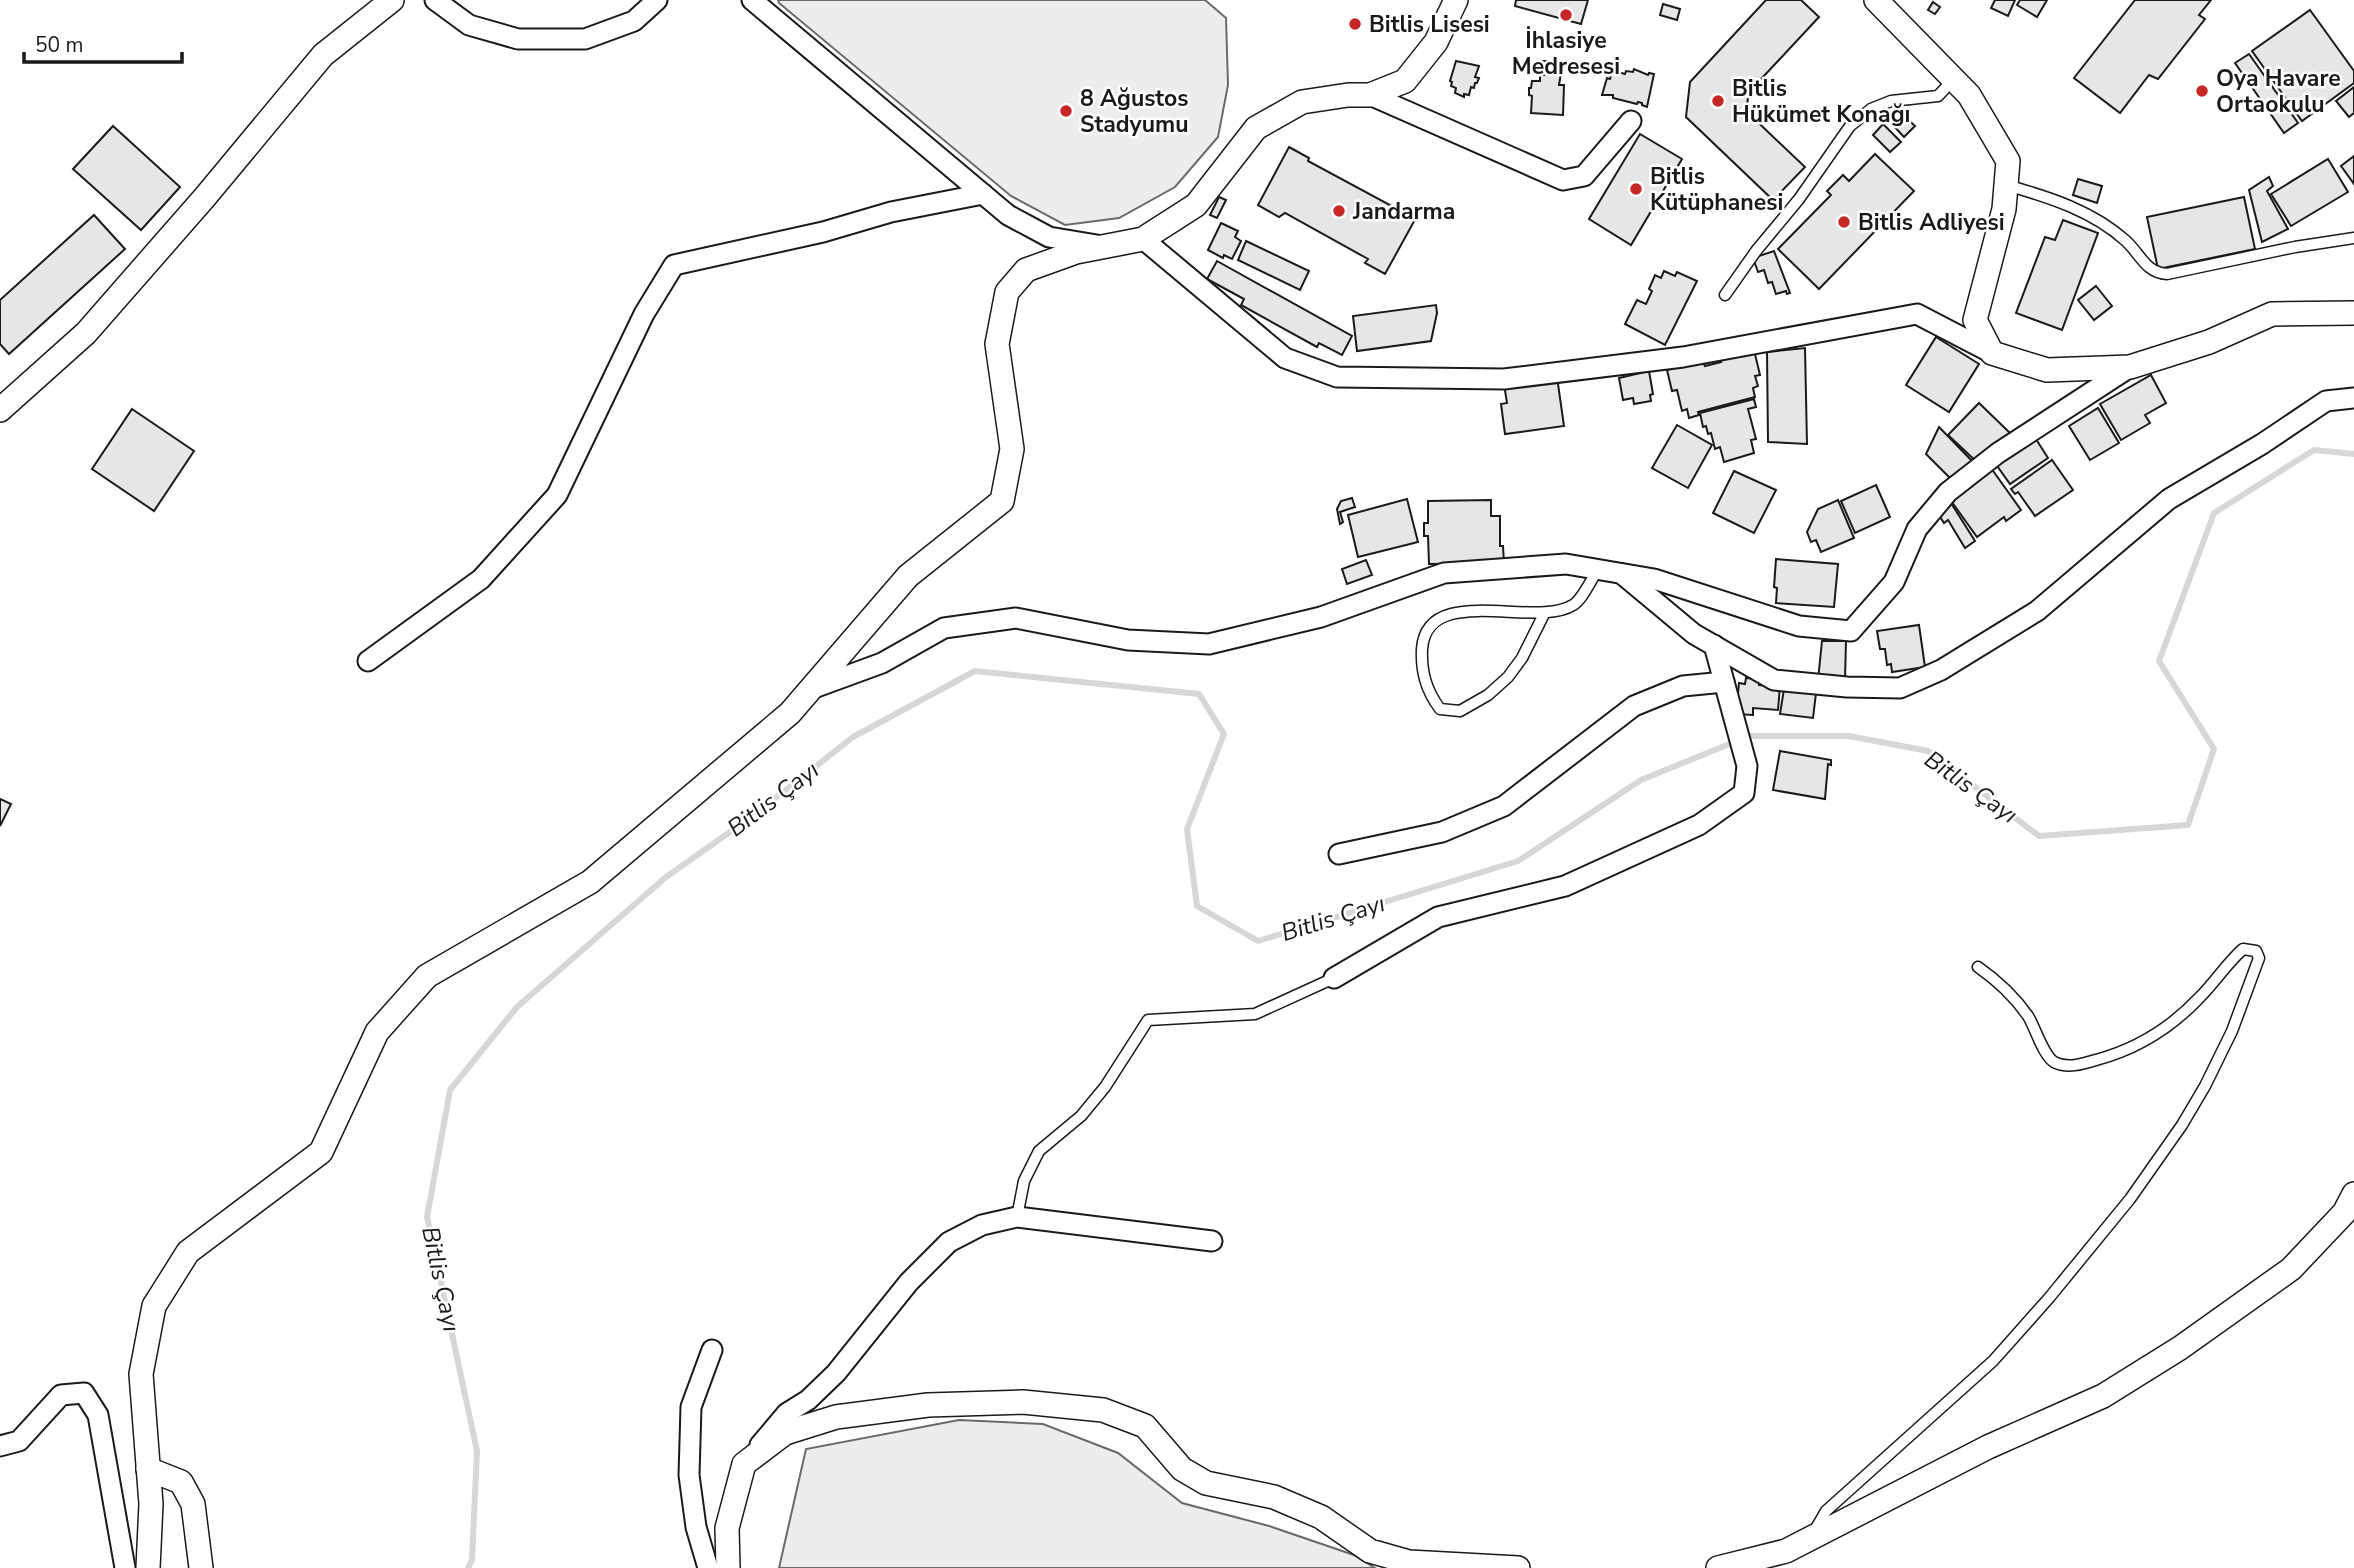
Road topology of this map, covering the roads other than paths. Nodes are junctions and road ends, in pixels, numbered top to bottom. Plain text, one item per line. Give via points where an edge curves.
1 (393, 0) edge
2 (435, 0) edge
3 (657, 0) edge
4 (752, 0) edge
5 (1456, 0) edge
6 (1876, 0) edge
7 (1954, 79) junction
8 (1370, 95) junction
9 (1631, 121) dead end
10 (2006, 185) junction
11 (983, 194) junction
12 (2354, 238) edge
13 (1143, 239) junction
14 (1105, 246) junction
15 (1725, 295) dead end
16 (2354, 313) edge
17 (1992, 353) junction
18 (2130, 367) junction
19 (2354, 398) edge
20 (0, 410) edge
21 (1598, 570) junction
22 (1621, 573) junction
23 (1544, 614) junction
24 (1714, 645) junction
25 (368, 661) dead end
26 (1724, 682) junction
27 (811, 689) junction
28 (1339, 853) dead end
29 (1978, 967) dead end
30 (1334, 978) joint
31 (2354, 1194) edge
32 (1017, 1217) junction
33 (1212, 1241) dead end
34 (712, 1350) dead end
35 (0, 1446) edge
36 (744, 1464) junction
37 (148, 1469) junction
38 (1813, 1537) junction
39 (125, 1568) edge
40 (148, 1568) edge
41 (201, 1568) edge
42 (708, 1568) edge
43 (728, 1568) edge
44 (1518, 1568) edge
45 (1718, 1568) edge

1 - 20 street via 323,55 86,333
2 - 3 street via 468,25 519,39 585,39 634,21
4 - 11 street
5 - 8 street via 1436,42 1405,81
6 - 7 street
7 - 10 street via 1969,95 2008,161
7 - 15 lane via 1938,96 1891,102 1871,109 1850,126
8 - 9 street via 1563,180 1584,176
8 - 13 street via 1303,102 1256,128 1196,205
10 - 12 lane via 2092,216 2157,273
10 - 17 street via 1975,320
11 - 14 street via 1008,215 1049,237
11 - 25 street via 674,265 644,314 557,495 481,579
13 - 14 street
13 - 17 street via 1285,358 1338,377 1504,379 1683,357 1917,314
14 - 27 street via 1026,270 1007,292 997,344 1012,450 1002,501 908,576
16 - 18 street via 2272,314 2210,342
17 - 18 street via 2047,370
18 - 22 street via 1998,453 1948,492 1917,529 1894,582 1851,631 1799,626 1654,579
19 - 24 street via 2326,401 2169,499 2037,611 1941,670 1899,688 1774,680
21 - 22 street
21 - 23 lane via 1575,605
21 - 27 street via 1566,564 1444,573 1321,617 1209,644 1128,640 1016,618 944,628 882,663
22 - 24 street via 1694,634
23 - 23 lane via 1468,609 1435,622 1423,635 1421,665 1429,693 1440,709 1460,711 1508,677
24 - 26 street
26 - 28 street via 1683,686 1634,706 1504,806 1442,832
26 - 30 street via 1747,766 1744,793 1699,825 1565,886 1438,917
27 - 37 street via 790,713 590,882 428,976 377,1032 321,1152 188,1252 154,1306 141,1374
29 - 38 lane via 2020,1004 2047,1054 2055,1062 2076,1066 2143,1043 2165,1030 2243,949 2256,951 2259,958 2205,1086 2130,1199 1993,1361 1826,1511
30 - 32 lane via 1255,1014 1148,1020 1081,1116 1039,1151 1024,1181
31 - 38 street via 2344,1213 2291,1269 2180,1348 2103,1396 1988,1447
32 - 33 street
32 - 36 street via 982,1225 949,1242 909,1282 836,1373 787,1413
34 - 42 street via 691,1407 690,1475 696,1527
35 - 39 street via 19,1441 61,1395 84,1393 98,1415
36 - 43 street via 727,1528
36 - 44 street via 785,1433 836,1417 928,1405 1009,1403 1104,1410 1145,1426 1182,1469 1206,1483 1274,1497 1321,1517 1370,1551 1409,1562
37 - 40 street
37 - 41 street via 181,1482 194,1504
38 - 45 street via 1786,1551

